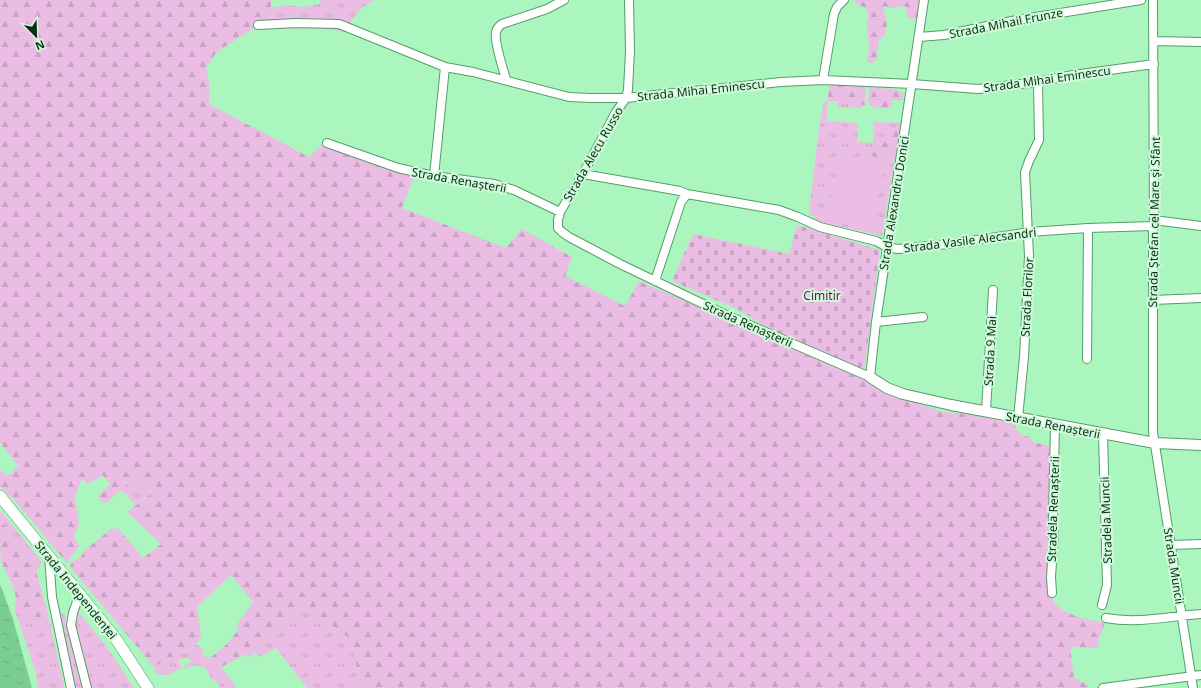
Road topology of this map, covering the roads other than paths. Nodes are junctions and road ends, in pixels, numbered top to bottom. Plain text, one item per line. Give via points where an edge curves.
1 (564, 0) edge
2 (629, 0) edge
3 (844, 0) edge
4 (924, 0) edge
5 (1141, 0) edge
6 (1153, 0) edge
7 (258, 25) dead end
8 (919, 37) junction
9 (1154, 41) junction
10 (1201, 42) edge
11 (1154, 64) junction
12 (445, 68) junction
13 (506, 79) junction
14 (823, 80) junction
15 (1038, 82) junction
16 (912, 84) junction
17 (610, 98) junction
18 (626, 98) junction
19 (616, 112) junction
20 (327, 143) dead end
21 (583, 174) junction
22 (434, 176) junction
23 (688, 194) junction
24 (560, 212) junction
25 (1153, 223) junction
26 (1201, 226) edge
27 (1088, 228) junction
28 (1029, 232) junction
29 (887, 247) junction
30 (655, 280) junction
31 (993, 290) dead end
32 (1201, 298) edge
33 (1153, 300) junction
34 (923, 317) dead end
35 (876, 322) junction
36 (1087, 359) dead end
37 (870, 376) junction
38 (986, 411) junction
39 (1018, 418) junction
40 (1055, 425) junction
41 (1104, 434) junction
42 (1155, 443) junction
43 (1201, 445) edge
44 (0, 496) edge
45 (1201, 544) edge
46 (1170, 545) junction
47 (49, 556) junction
48 (80, 593) junction
49 (1052, 593) dead end
50 (1102, 605) dead end
51 (1201, 614) edge
52 (1182, 615) junction
53 (1106, 618) dead end
54 (1201, 675) edge
55 (1191, 676) junction
56 (71, 688) edge
57 (87, 688) edge
58 (148, 688) edge
59 (1103, 688) edge
60 (1193, 688) edge

1 - 13 street via 547,9 502,24 497,29 497,43
2 - 18 street, Strada Alecu Russo via 630,51
3 - 14 street via 834,14
4 - 8 street, Strada Alexandru Donici
5 - 8 street, Strada Mihail Frunze via 944,35
6 - 9 street, Strada Ștefan cel Mare și Sfânt
7 - 12 street, Strada Mihai Eminescu via 339,24
8 - 16 street, Strada Alexandru Donici
9 - 10 street
9 - 11 street, Strada Ștefan cel Mare și Sfânt
11 - 15 street, Strada Mihai Eminescu
11 - 25 street, Strada Ștefan cel Mare și Sfânt
12 - 13 street, Strada Mihai Eminescu
12 - 22 street
13 - 17 street, Strada Mihai Eminescu via 544,92 569,97
14 - 16 street, Strada Mihai Eminescu
14 - 18 street, Strada Mihai Eminescu
15 - 16 street, Strada Mihai Eminescu via 978,89
15 - 28 street, Strada Florilor via 1039,140 1025,172
16 - 29 street, Strada Alexandru Donici
17 - 18 street, Strada Mihai Eminescu
17 - 19 street
18 - 19 street, Strada Alecu Russo
19 - 21 street, Strada Alecu Russo
20 - 22 street, Strada Renașterii via 398,168
21 - 23 street, Strada Vasile Alecsandri
21 - 24 street, Strada Alecu Russo
22 - 24 street, Strada Renașterii via 494,184 514,190
23 - 29 street, Strada Vasile Alecsandri via 779,210 820,228 876,241
23 - 30 street via 682,202
24 - 30 street, Strada Renașterii via 558,228 562,232
25 - 26 street, Strada Vasile Alecsandri
25 - 27 street, Strada Vasile Alecsandri
25 - 33 street, Strada Ștefan cel Mare și Sfânt
27 - 28 street, Strada Vasile Alecsandri
27 - 36 street
28 - 29 street, Strada Vasile Alecsandri via 958,243 898,249
28 - 39 street, Strada Florilor via 1027,312
29 - 35 street, Strada Alexandru Donici
30 - 37 street, Strada Renașterii via 724,314
31 - 38 street, Strada 9 Mai
32 - 33 street
33 - 42 street, Strada Ștefan cel Mare și Sfânt
34 - 35 street
35 - 37 street, Strada Alexandru Donici
37 - 38 street, Strada Renașterii via 887,388 903,394
38 - 39 street, Strada Renașterii
39 - 40 street, Strada Renașterii
40 - 41 street, Strada Renașterii
40 - 49 street, Stradela Renașterii
41 - 42 street, Strada Renașterii
41 - 50 street, Stradela Muncii via 1108,585
42 - 43 street, Strada Renașterii
42 - 46 street, Strada Muncii
44 - 47 main road, Strada Independenței
45 - 46 street
46 - 52 street, Strada Muncii
47 - 48 main road, Strada Independenței
47 - 56 street via 52,597
48 - 57 street via 72,613 71,625
48 - 58 main road, Strada Independenței via 116,639
51 - 52 street
52 - 53 street via 1148,620
52 - 55 street, Strada Muncii
54 - 55 street
55 - 59 street
55 - 60 street, Strada Muncii

